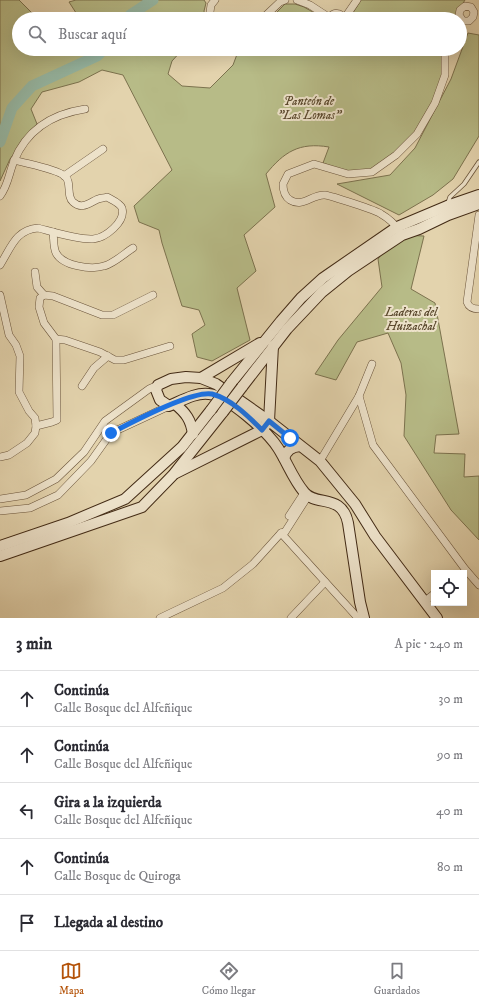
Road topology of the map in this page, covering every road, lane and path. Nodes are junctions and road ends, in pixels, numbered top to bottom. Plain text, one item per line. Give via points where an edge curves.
1 (215, 0) edge
2 (285, 0) edge
3 (297, 0) edge
4 (357, 0) edge
5 (469, 3) edge
6 (210, 12) edge
7 (269, 12) edge
8 (320, 12) edge
9 (349, 12) edge
10 (459, 12) edge
11 (467, 21) edge
12 (445, 56) edge
13 (86, 109) dead end
14 (104, 149) dead end
15 (14, 160) junction
16 (479, 162) edge
17 (64, 176) junction
18 (479, 195) edge
19 (0, 196) edge
20 (479, 204) edge
21 (447, 206) junction
22 (479, 215) edge
23 (400, 231) junction
24 (54, 232) junction
25 (133, 248) dead end
26 (476, 260) edge
27 (0, 265) edge
28 (35, 272) dead end
29 (0, 295) edge
30 (153, 295) dead end
31 (42, 296) junction
32 (479, 309) edge
33 (56, 339) junction
34 (270, 342) junction
35 (170, 346) dead end
36 (108, 356) junction
37 (372, 364) dead end
38 (201, 378) junction
39 (158, 385) junction
40 (82, 386) dead end
41 (359, 396) junction
42 (172, 405) junction
43 (269, 421) junction
44 (36, 426) junction
45 (262, 430) junction
46 (193, 434) junction
47 (300, 446) junction
48 (0, 457) edge
49 (284, 458) junction
50 (320, 461) junction
51 (173, 475) junction
52 (342, 489) junction
53 (306, 494) junction
54 (0, 499) edge
55 (331, 502) junction
56 (0, 511) edge
57 (281, 532) junction
58 (3, 550) edge
59 (462, 570) edge
60 (467, 574) edge
61 (325, 582) junction
62 (479, 585) edge
63 (431, 596) edge
64 (425, 601) junction
65 (160, 618) edge
66 (291, 618) edge
67 (358, 618) edge
68 (364, 618) edge
69 (437, 618) edge

1 - 6 street
2 - 7 street
3 - 8 street
4 - 9 street
5 - 10 street
5 - 11 street via 474,14 472,19
12 - 23 street via 445,75 435,103 417,134 396,155 372,172 348,174 314,164 288,174 283,184 284,195 296,203 325,195 380,213
13 - 15 street via 73,110 44,122 27,139
14 - 17 street
15 - 17 street
15 - 19 street
16 - 21 lane via 464,184 450,197
17 - 24 street via 67,179 70,199 74,203 88,205 107,197 120,205 122,215 112,229 94,239
18 - 21 main road
20 - 23 main road via 419,229
21 - 23 main road
22 - 26 street
23 - 34 main road via 390,242 322,292 287,329
24 - 25 street via 56,254 66,262 84,267 105,266
24 - 27 street via 38,228 24,231 18,236
26 - 32 street via 467,302 472,309
28 - 31 street via 37,287
29 - 44 street via 9,335 20,356 19,392 35,418
30 - 31 street via 112,315 102,315 53,296
31 - 33 street via 39,307 44,323
33 - 36 street
33 - 44 street via 57,420
34 - 38 main road
34 - 43 main road
34 - 46 main road, bridge via 231,383
34 - 51 main road, bridge via 242,386
35 - 36 street via 124,360
36 - 40 street via 94,368
37 - 41 street
38 - 39 main road via 180,378
38 - 43 main road via 223,388
39 - 42 main road via 157,396
39 - 54 street via 105,421 84,452 56,478 26,495
41 - 50 street
41 - 59 street via 374,445
42 - 45 main road via 197,395 210,394 222,398 240,410
42 - 46 main road via 186,413
42 - 56 street via 111,433 91,461 58,495 30,508
43 - 45 main road
43 - 47 main road
44 - 48 street via 35,433 27,443 9,455
45 - 49 main road via 272,439
45 - 51 main road
46 - 58 main road via 125,499
47 - 49 main road via 290,448
47 - 50 main road
49 - 53 main road
50 - 52 main road
51 - 58 main road via 142,507
52 - 55 main road via 338,497
52 - 64 main road
53 - 55 main road
53 - 57 street
55 - 68 main road via 341,508 347,516
57 - 61 street
57 - 65 street via 253,564 223,588
60 - 62 street
61 - 66 street
61 - 67 street
63 - 64 street
64 - 69 main road

